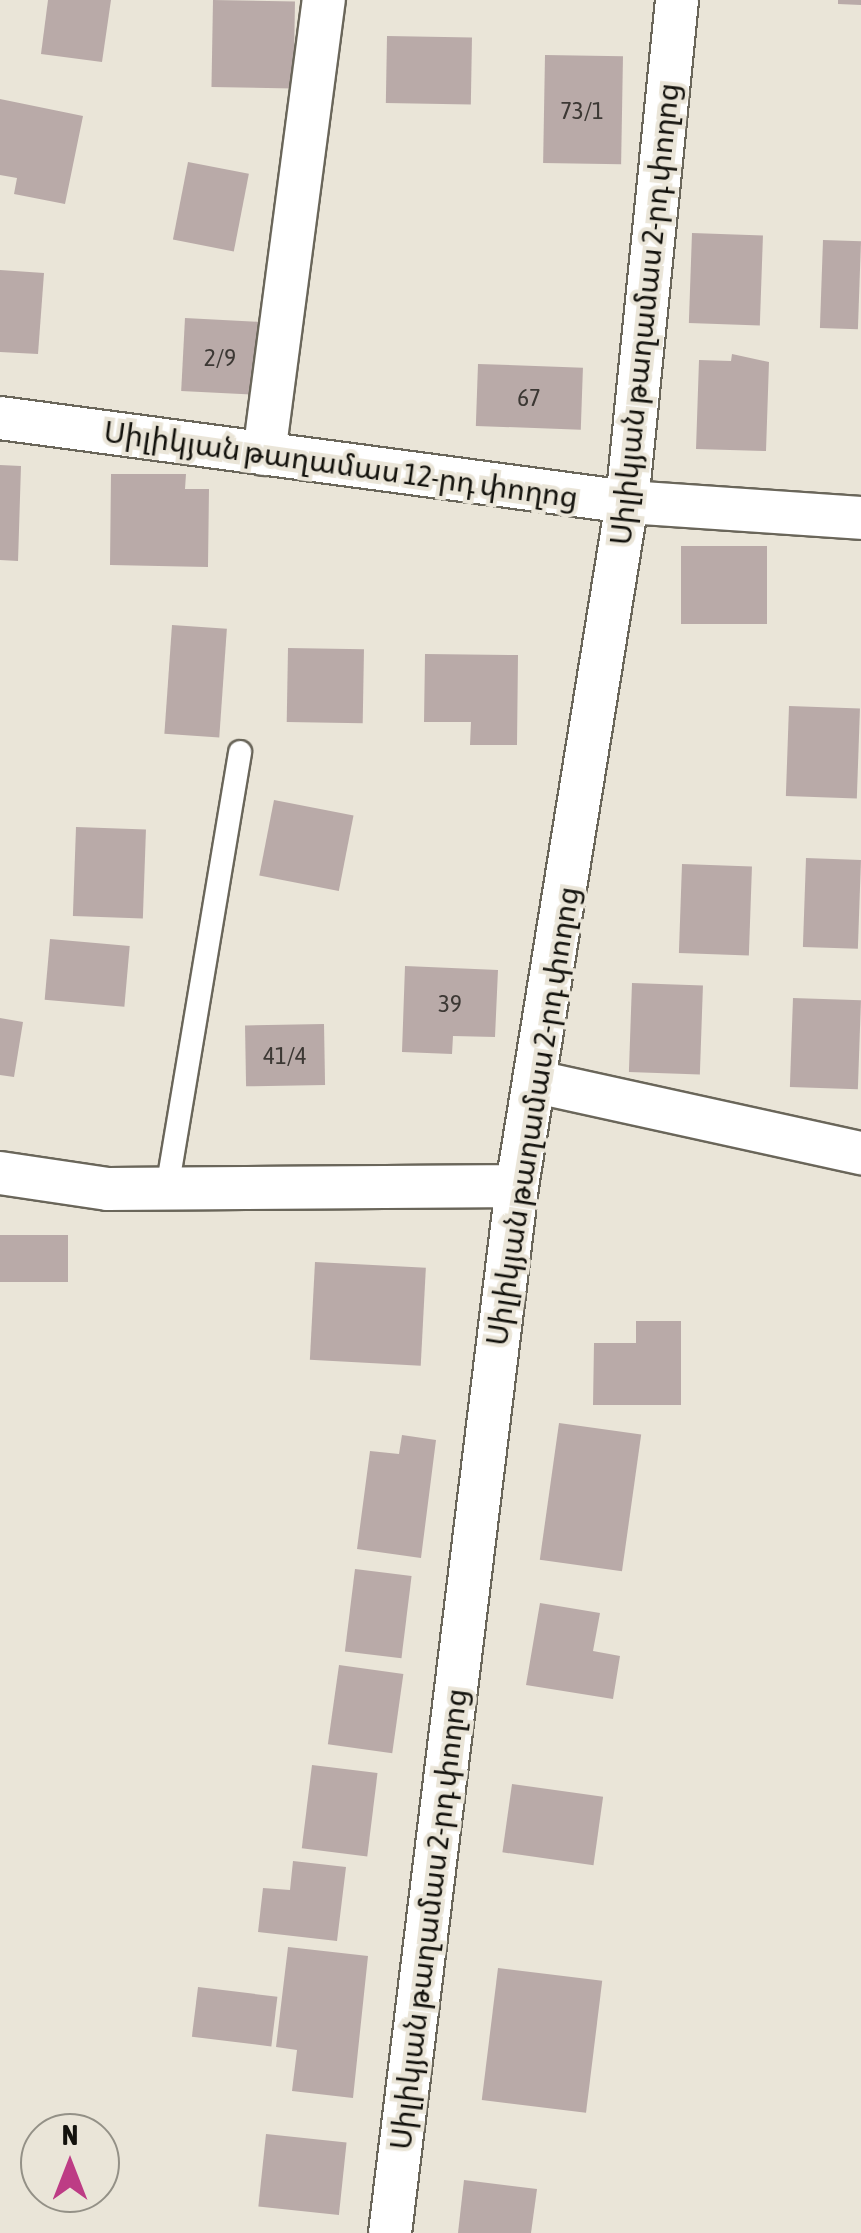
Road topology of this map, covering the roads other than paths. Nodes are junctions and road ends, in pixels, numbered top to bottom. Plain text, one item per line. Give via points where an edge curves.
1 (324, 0) edge
2 (677, 0) edge
3 (0, 418) edge
4 (264, 454) junction
5 (627, 502) junction
6 (861, 518) edge
7 (240, 752) dead end
8 (537, 1082) junction
9 (861, 1153) edge
10 (0, 1173) edge
11 (516, 1186) junction
12 (167, 1189) junction
13 (390, 2233) edge

1 - 4 street
2 - 5 street, Սիլիկյան թաղամաս 2-րդ փողոց
3 - 4 street, Սիլիկյան թաղամաս 12-րդ փողոց
4 - 5 street, Սիլիկյան թաղամաս 12-րդ փողոց
5 - 6 street, Սիլիկյան թաղամաս 12-րդ փողոց
5 - 8 street, Սիլիկյան թաղամաս 2-րդ փողոց
7 - 12 lane
8 - 9 street
8 - 11 street, Սիլիկյան թաղամաս 2-րդ փողոց
10 - 12 street via 108,1189
11 - 12 street
11 - 13 street, Սիլիկյան թաղամաս 2-րդ փողոց

